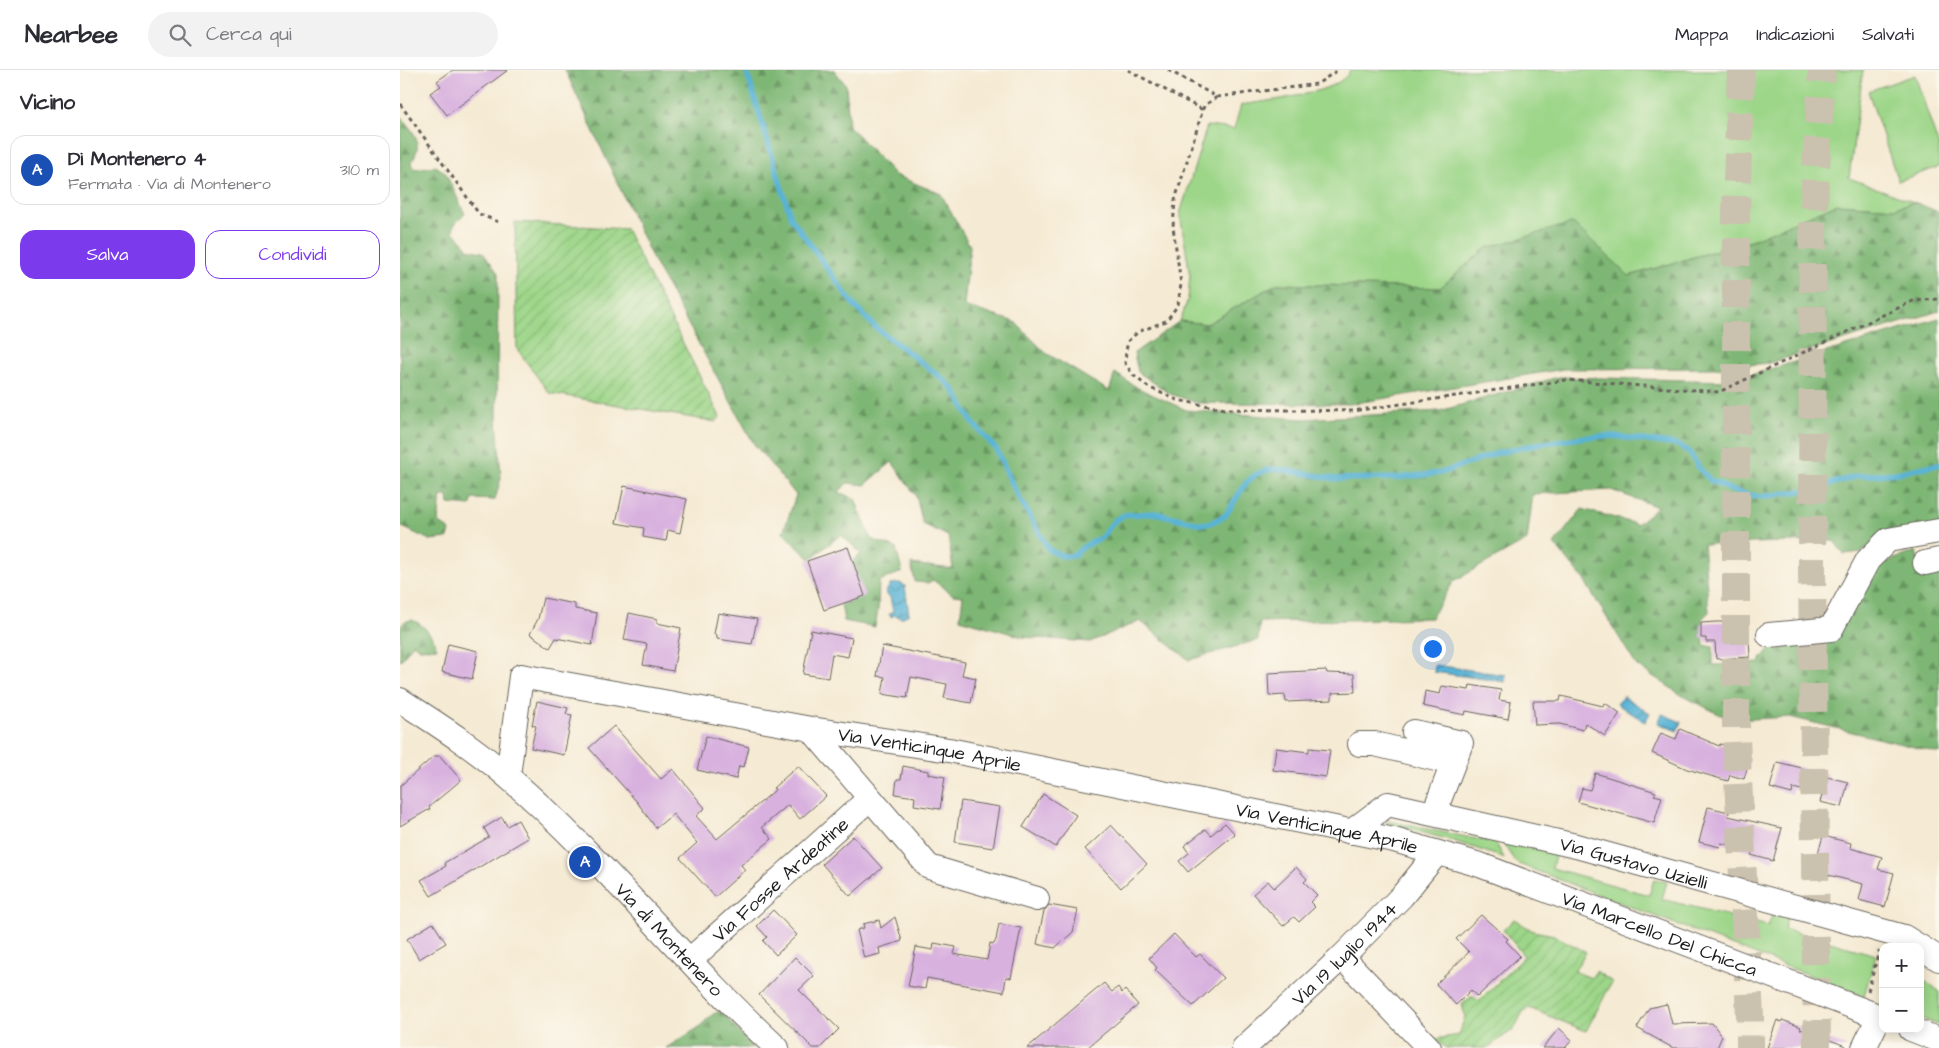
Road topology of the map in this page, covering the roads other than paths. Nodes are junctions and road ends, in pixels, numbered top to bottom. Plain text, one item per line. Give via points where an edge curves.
1 (1939, 531) edge
2 (1769, 635) dead end
3 (400, 700) edge
4 (811, 729) junction
5 (1360, 744) dead end
6 (508, 776) junction
7 (869, 799) junction
8 (1434, 814) junction
9 (1350, 832) junction
10 (1436, 853) junction
11 (1037, 899) dead end
12 (1914, 943) edge
13 (1924, 950) edge
14 (1342, 957) junction
15 (1939, 959) edge
16 (690, 960) junction
17 (1876, 1011) edge
18 (1921, 1033) edge
19 (1939, 1040) edge
20 (778, 1048) edge
21 (1244, 1048) edge
22 (1429, 1048) edge
23 (1864, 1048) edge

1 - 2 street via 1888,540 1868,560 1831,629
3 - 6 street, Via di Montenero
4 - 6 street, Via Venticinque Aprile via 521,676
4 - 7 street
4 - 9 street, Via Venticinque Aprile via 949,750
5 - 8 street via 1426,746 1461,743
6 - 16 street, Via di Montenero via 592,857
7 - 11 street via 930,867
7 - 16 street, Via Fosse Ardeatine
8 - 9 street, Via Gustavo Uzielli via 1388,804
8 - 12 street, Via Gustavo Uzielli via 1595,851 1904,936
9 - 10 street, Via Venticinque Aprile via 1394,840
10 - 14 street, Via 19 luglio 1944 via 1402,896
10 - 17 street, Via Marcello Del Chicca via 1480,865
13 - 15 street, Via Gustavo Uzielli
14 - 21 street, Via 19 luglio 1944
14 - 22 street
16 - 20 street, Via di Montenero
17 - 23 street
18 - 19 street

